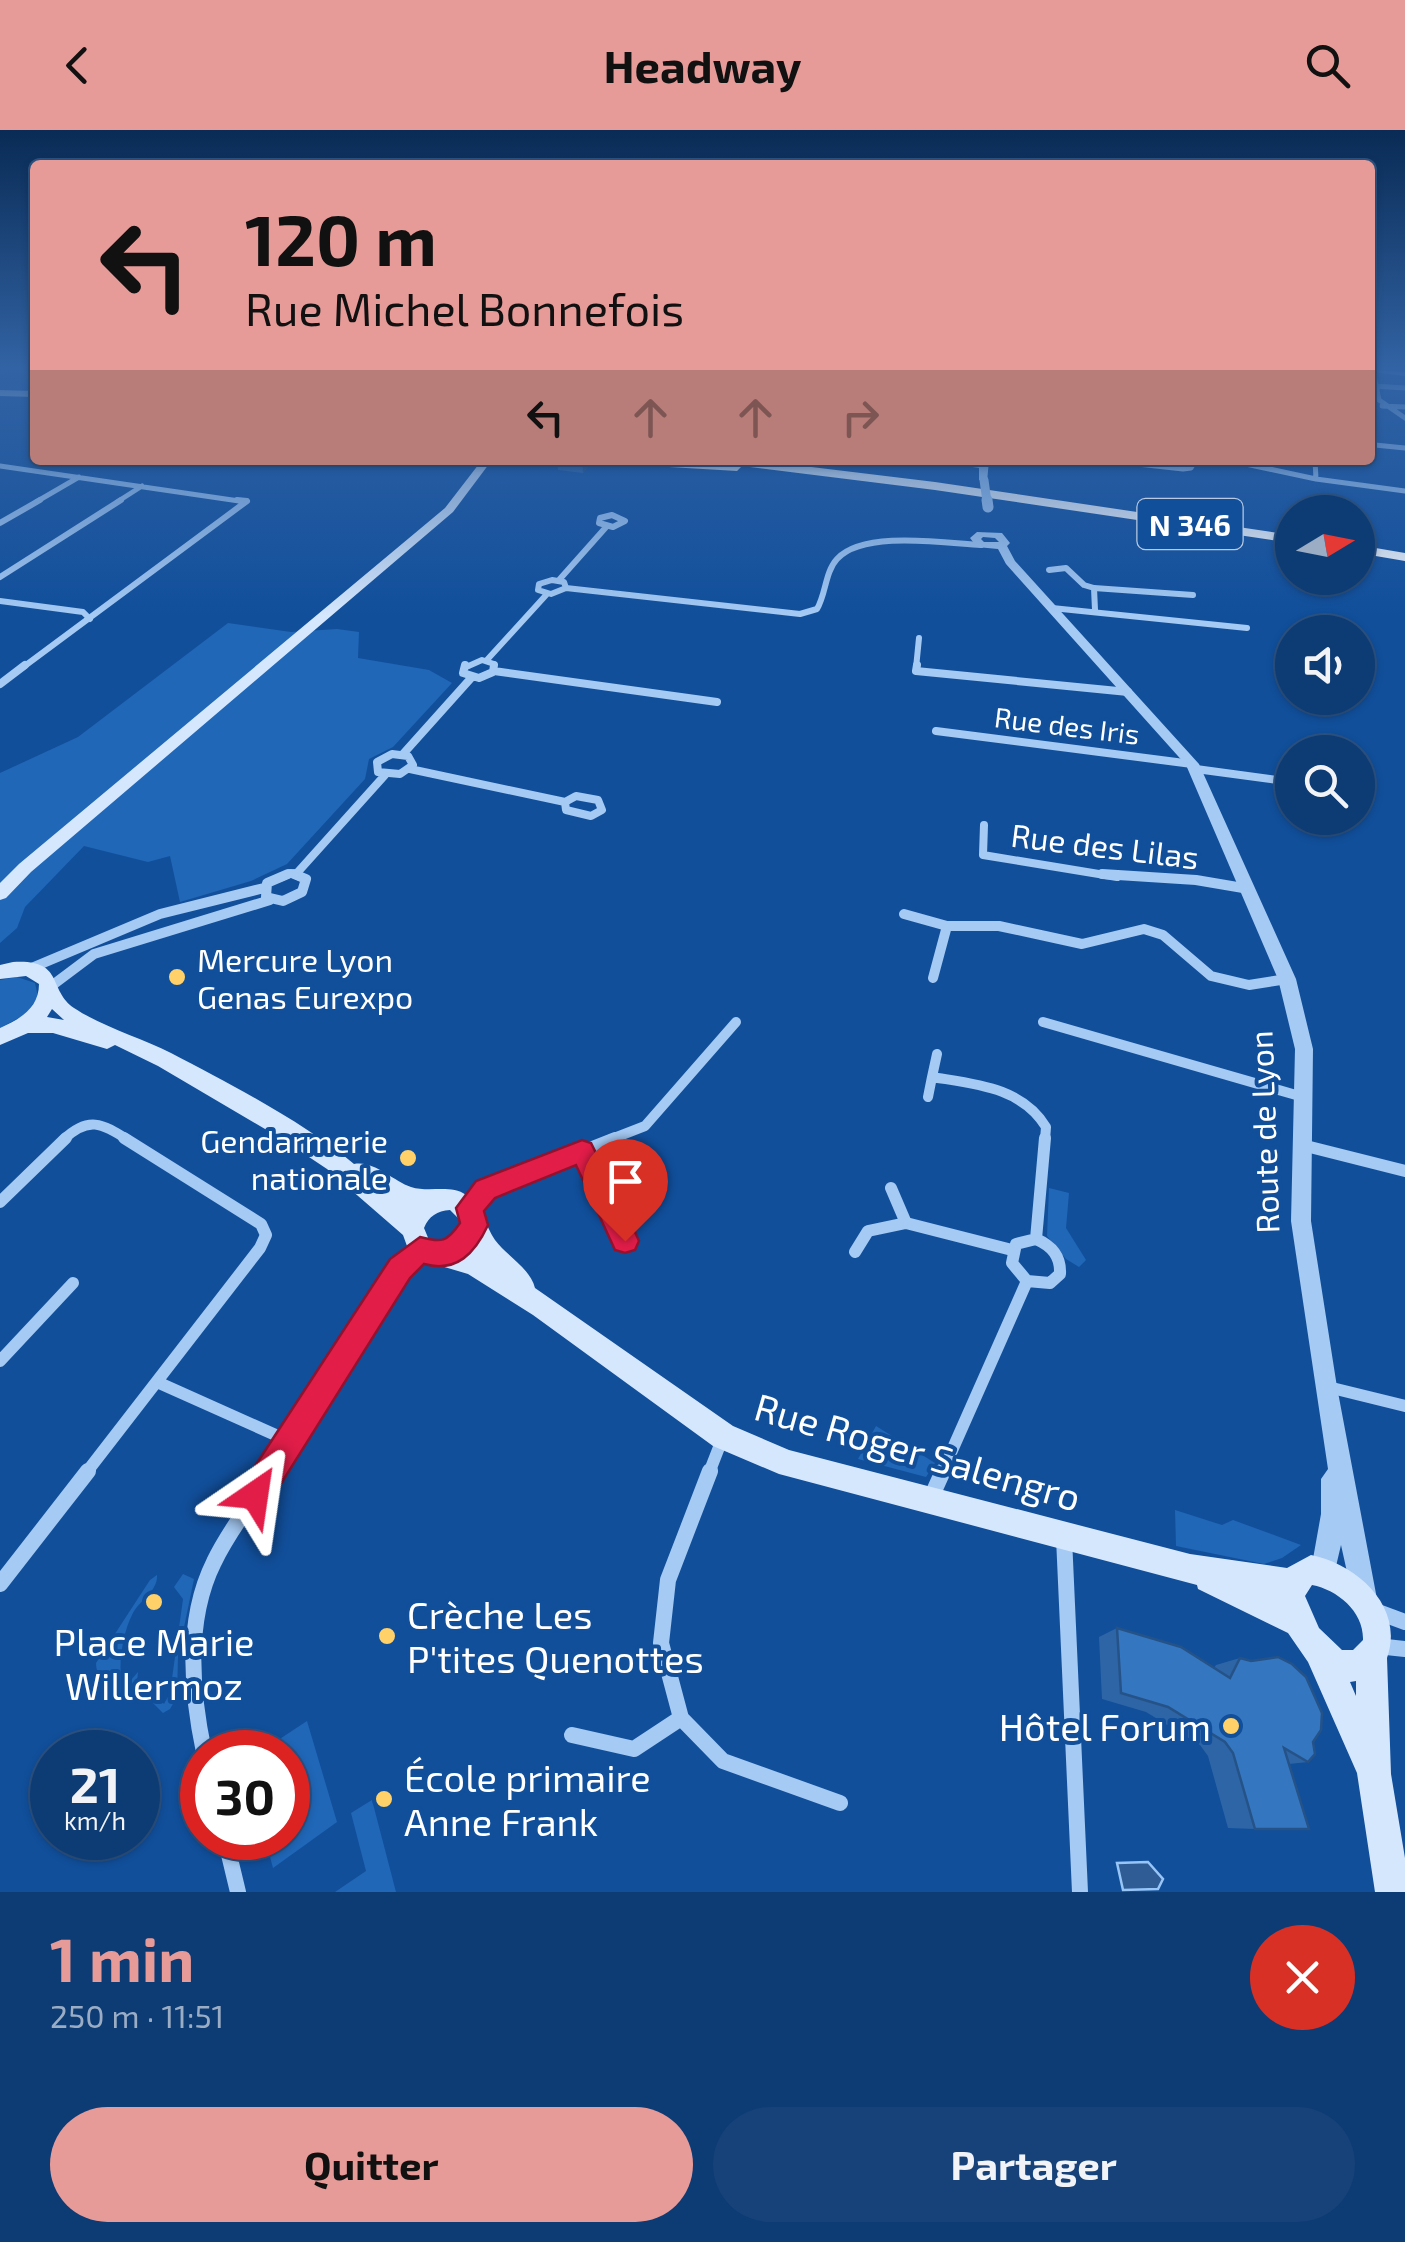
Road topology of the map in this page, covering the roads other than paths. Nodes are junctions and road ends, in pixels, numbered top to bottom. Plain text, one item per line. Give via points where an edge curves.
1 (483, 465) edge
2 (695, 465) edge
3 (765, 465) edge
4 (805, 465) edge
5 (828, 465) edge
6 (984, 465) edge
7 (1146, 465) edge
8 (1194, 465) edge
9 (1250, 465) edge
10 (1315, 465) edge
11 (0, 466) edge
12 (460, 476) dead end
13 (80, 477) junction
14 (918, 479) junction
15 (1316, 479) junction
16 (144, 485) junction
17 (935, 486) junction
18 (1405, 491) edge
19 (432, 522) junction
20 (0, 523) edge
21 (607, 526) dead end
22 (1275, 534) edge
23 (997, 535) junction
24 (1275, 535) edge
25 (981, 541) junction
26 (1375, 550) edge
27 (1405, 554) edge
28 (1010, 562) junction
29 (1050, 570) dead end
30 (0, 577) edge
31 (559, 580) junction
32 (566, 588) junction
33 (1094, 588) junction
34 (547, 594) junction
35 (1040, 595) junction
36 (1193, 595) dead end
37 (0, 601) edge
38 (1095, 610) junction
39 (1070, 612) junction
40 (90, 619) junction
41 (1247, 628) dead end
42 (919, 638) dead end
43 (486, 661) junction
44 (494, 671) junction
45 (472, 678) junction
46 (0, 684) edge
47 (1128, 692) junction
48 (717, 702) dead end
49 (936, 730) dead end
50 (404, 754) junction
51 (1194, 766) junction
52 (410, 769) junction
53 (385, 775) junction
54 (1275, 779) edge
55 (565, 802) dead end
56 (984, 825) dead end
57 (43, 854) junction
58 (297, 873) junction
59 (264, 888) junction
60 (1251, 890) junction
61 (0, 894) edge
62 (224, 898) junction
63 (270, 900) junction
64 (0, 908) edge
65 (229, 912) junction
66 (160, 914) junction
67 (904, 914) dead end
68 (946, 926) junction
69 (162, 933) junction
70 (0, 955) edge
71 (15, 970) edge
72 (933, 978) dead end
73 (1287, 979) junction
74 (50, 990) junction
75 (736, 1022) dead end
76 (1043, 1022) dead end
77 (26, 1025) junction
78 (0, 1037) edge
79 (937, 1054) dead end
80 (165, 1060) junction
81 (932, 1076) junction
82 (928, 1097) dead end
83 (1303, 1098) junction
84 (1302, 1146) junction
85 (582, 1151) junction
86 (335, 1162) junction
87 (1405, 1171) edge
88 (891, 1188) dead end
89 (436, 1201) junction
90 (0, 1202) edge
91 (472, 1217) junction
92 (906, 1222) junction
93 (1036, 1239) junction
94 (625, 1241) dead end
95 (424, 1244) junction
96 (1012, 1250) junction
97 (855, 1252) dead end
98 (1027, 1281) junction
99 (73, 1283) dead end
100 (542, 1306) junction
101 (0, 1360) edge
102 (157, 1382) junction
103 (1325, 1386) junction
104 (1405, 1406) edge
105 (1332, 1428) junction
106 (723, 1436) junction
107 (289, 1442) junction
108 (930, 1500) junction
109 (1064, 1536) junction
110 (1190, 1569) junction
111 (1324, 1570) junction
112 (0, 1584) edge
113 (1292, 1584) junction
114 (1367, 1604) junction
115 (1294, 1621) junction
116 (1405, 1622) edge
117 (1384, 1650) edge
118 (1319, 1653) junction
119 (680, 1718) junction
120 (200, 1730) edge
121 (572, 1736) dead end
122 (1374, 1774) junction
123 (840, 1803) dead end
124 (230, 1860) edge
125 (238, 1892) edge
126 (1080, 1892) edge
127 (1393, 1892) edge

1 - 19 main road
2 - 17 highway
3 - 17 highway, N 346
4 - 14 highway, N 346
5 - 14 highway
6 - 23 street, Route de Lyon, bridge
7 - 8 street
9 - 15 street
10 - 15 street
11 - 13 street
12 - 19 main road
13 - 16 street
13 - 20 street
14 - 22 highway, N 346
15 - 18 street
16 - 30 street
16 - 40 street via 247,502
17 - 24 highway, N 346
19 - 57 main road
21 - 31 street
23 - 25 street
23 - 25 street
23 - 28 street, Route de Lyon
25 - 28 street, Route de Lyon
25 - 32 street via 881,542 847,550 833,564 817,609 800,614
26 - 27 highway
28 - 35 street, Route de Lyon
29 - 33 street via 1066,568
31 - 32 street
31 - 34 street via 539,584
32 - 34 street
33 - 36 street
33 - 38 street
34 - 43 street
35 - 39 street
35 - 39 street, Route de Lyon via 1052,608
37 - 40 street via 83,612
38 - 39 street
38 - 41 street
39 - 47 street, Route de Lyon
40 - 46 street
42 - 47 street via 916,671
43 - 44 street
43 - 45 street via 463,668
44 - 45 street
44 - 48 street
45 - 50 street
47 - 51 street, Route de Lyon
49 - 51 street, Rue des Iris
50 - 52 street via 413,762
50 - 53 street via 378,762 376,769
51 - 54 street, Rue des Iris
51 - 60 street, Route de Lyon
52 - 53 street
52 - 55 street
53 - 58 street
56 - 60 street, Rue des Lilas via 982,855
57 - 61 main road
57 - 64 main road
58 - 59 street via 277,876
58 - 63 street via 307,883 302,892
59 - 62 street
59 - 63 street
60 - 73 street, Route de Lyon
62 - 65 street
62 - 66 street
63 - 65 street
65 - 69 street
66 - 69 street
66 - 71 street
67 - 68 street
68 - 72 street
68 - 73 street via 999,926 1082,944 1144,929 1164,936 1212,976 1249,984
69 - 74 street via 94,954
70 - 71 main road, Rue Roger Salengro
71 - 74 main road, Rue Roger Salengro via 44,976
73 - 83 street, Route de Lyon via 1304,1050
74 - 77 main road
74 - 80 main road, Rue Roger Salengro via 65,1012
75 - 85 street via 645,1126
76 - 83 street
77 - 78 main road
77 - 80 main road, Rue Roger Salengro via 54,1025
79 - 81 street
80 - 86 main road, Rue Roger Salengro
81 - 82 street
81 - 93 street via 998,1091 1042,1116
83 - 84 street, Route de Lyon
84 - 87 street
84 - 103 street, Route de Lyon via 1301,1221
85 - 91 street via 486,1190
85 - 94 street
86 - 89 main road, Rue Roger Salengro via 408,1197
86 - 95 main road, Rue Roger Salengro
88 - 92 street
89 - 91 main road via 456,1200
89 - 95 main road via 420,1212
90 - 102 street via 90,1122 261,1224 266,1235 260,1248
91 - 95 main road via 459,1248
91 - 100 main road, Rue Roger Salengro via 488,1250
92 - 96 street
92 - 97 street via 868,1232
93 - 96 street
93 - 98 street via 1056,1252 1060,1274 1043,1285
95 - 100 main road, Rue Roger Salengro via 474,1264
95 - 107 street via 400,1268
96 - 98 street via 1015,1270
98 - 108 street
99 - 101 street
100 - 106 main road, Rue Roger Salengro
102 - 107 street
102 - 112 street
103 - 104 street
103 - 105 street, Route de Lyon
105 - 111 street, Route de Lyon via 1334,1514
105 - 114 street, Route de Lyon
106 - 108 main road, Rue Roger Salengro via 789,1464
106 - 119 street via 668,1580 661,1643
107 - 120 street via 213,1562 202,1593 190,1682
108 - 109 main road, Rue Roger Salengro
109 - 110 main road, Rue Roger Salengro
109 - 126 street
110 - 113 main road, Rue Roger Salengro
110 - 115 main road, Rue Roger Salengro
111 - 113 main road via 1310,1570
111 - 114 main road
113 - 115 main road
114 - 116 street
114 - 117 main road
115 - 118 main road
117 - 118 main road via 1348,1665
117 - 122 main road
118 - 122 main road
119 - 121 street via 634,1749
119 - 123 street via 724,1762
122 - 127 main road
124 - 125 street

